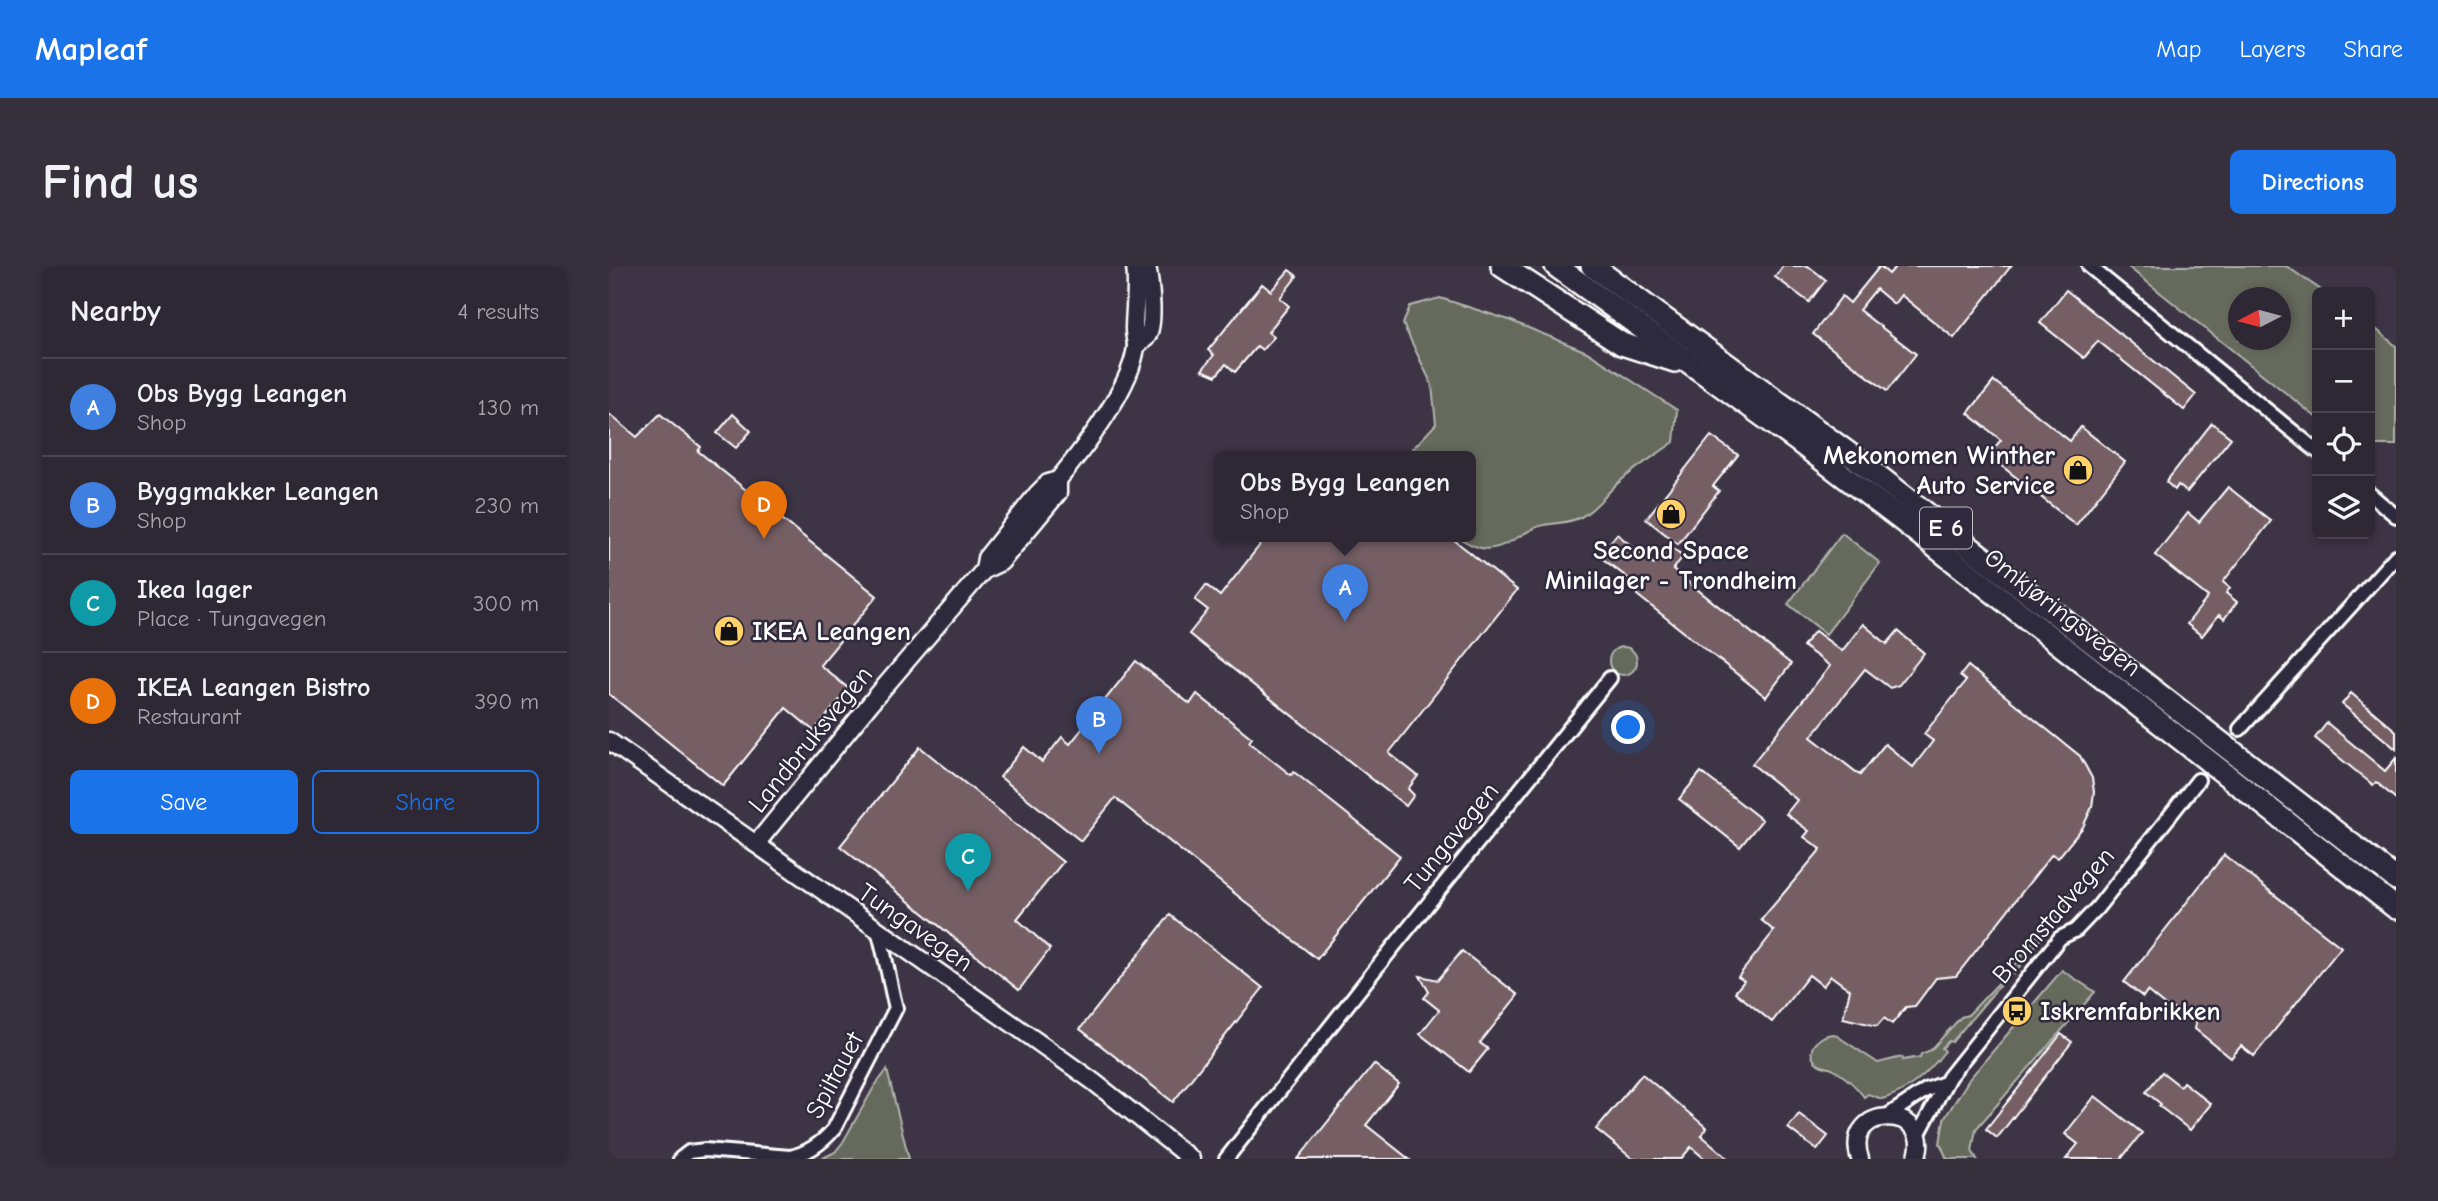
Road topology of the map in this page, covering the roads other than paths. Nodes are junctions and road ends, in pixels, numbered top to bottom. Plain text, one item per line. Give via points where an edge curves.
1 (1135, 266) edge
2 (1147, 266) edge
3 (1502, 266) edge
4 (1556, 266) edge
5 (1592, 266) edge
6 (2089, 266) edge
7 (1136, 345) junction
8 (1697, 368) junction
9 (2312, 447) edge
10 (2375, 498) edge
11 (2396, 516) edge
12 (2396, 556) edge
13 (1610, 678) dead end
14 (2240, 729) tunnel mouth
15 (609, 741) edge
16 (2198, 780) tunnel mouth
17 (756, 844) junction
18 (2396, 879) edge
19 (2396, 908) edge
20 (878, 930) junction
21 (1945, 1083) junction
22 (1887, 1116) junction
23 (1920, 1150) edge
24 (1858, 1157) edge
25 (680, 1159) edge
26 (1191, 1159) edge
27 (1226, 1159) edge

1 - 7 street, Landbruksvegen
2 - 7 street, Landbruksvegen via 1149,330 1147,338
3 - 8 highway, E 6 via 1622,344
4 - 8 highway, Omkjøringsvegen / E 6
5 - 18 highway, Omkjøringsvegen / E 6 via 1855,458
6 - 9 street
7 - 17 street, Landbruksvegen via 1102,422 1058,480 1037,494 986,558 984,570
8 - 19 highway, Omkjøringsvegen / E 6 via 1900,519
10 - 11 street
12 - 14 street
13 - 27 street, Tungavegen
15 - 17 street, Tungavegen
16 - 21 street, Bromstadvegen via 2097,908 2076,930 2060,938
17 - 20 street, Tungavegen
20 - 25 street, Spiltauet via 896,1008 824,1141 790,1157 697,1150
20 - 26 street, Tungavegen via 1094,1082
21 - 22 street, Bromstadvegen
21 - 23 street, Bromstadvegen
22 - 23 street via 1906,1122
22 - 24 street via 1862,1130

